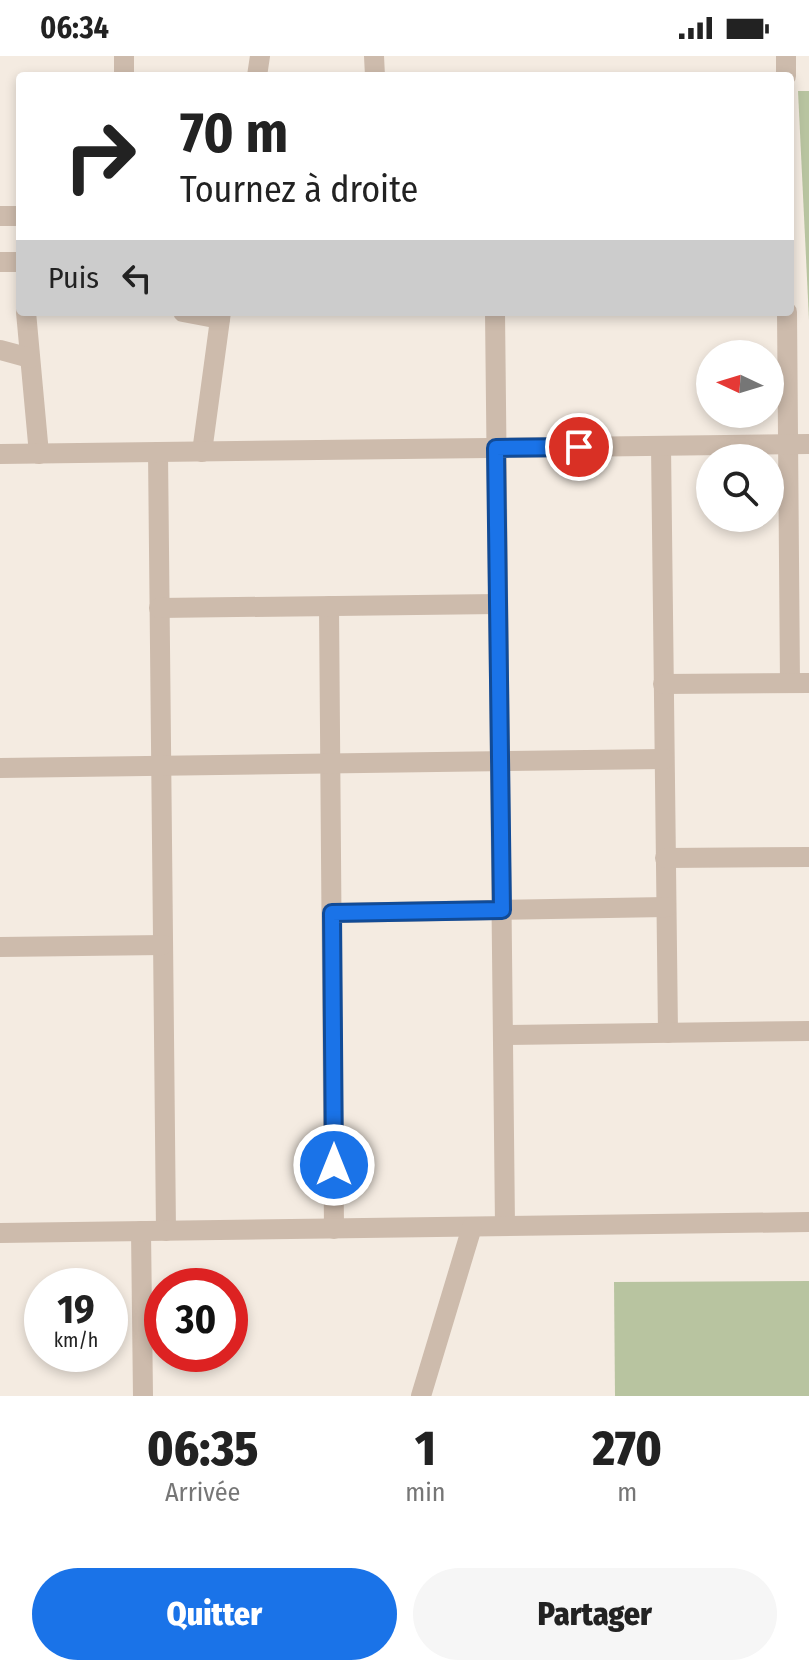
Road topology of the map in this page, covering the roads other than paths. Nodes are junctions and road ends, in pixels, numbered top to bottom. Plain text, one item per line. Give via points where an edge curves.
1 (26, 316) edge
2 (221, 316) edge
3 (495, 316) edge
4 (787, 316) edge
5 (0, 350) edge
6 (30, 358) junction
7 (809, 444) edge
8 (787, 445) junction
9 (661, 446) junction
10 (496, 448) junction
11 (158, 452) junction
12 (202, 452) junction
13 (0, 454) edge
14 (39, 454) junction
15 (498, 604) junction
16 (329, 606) junction
17 (159, 608) junction
18 (799, 683) edge
19 (663, 684) junction
20 (664, 759) junction
21 (500, 761) junction
22 (331, 764) junction
23 (161, 766) junction
24 (0, 768) edge
25 (809, 857) edge
26 (665, 858) junction
27 (666, 907) junction
28 (502, 910) junction
29 (332, 913) junction
30 (163, 945) junction
31 (0, 947) edge
32 (809, 1031) edge
33 (668, 1033) junction
34 (503, 1035) junction
35 (809, 1222) edge
36 (505, 1226) junction
37 (472, 1227) junction
38 (334, 1229) junction
39 (141, 1231) junction
40 (166, 1231) junction
41 (0, 1233) edge
42 (143, 1396) edge
43 (421, 1396) edge

1 - 6 street
2 - 12 street
3 - 10 street
4 - 8 street
5 - 6 street
6 - 14 street
7 - 8 street
8 - 9 street
8 - 18 street
9 - 10 street
9 - 19 street
10 - 12 street
10 - 15 street
11 - 12 street
11 - 14 street
11 - 17 street
13 - 14 street
15 - 16 street
15 - 21 street
16 - 17 street
16 - 22 street
17 - 23 street
18 - 19 street
19 - 20 street
20 - 21 street
20 - 26 street
21 - 22 street
21 - 28 street
22 - 23 street
22 - 29 street
23 - 24 street
23 - 30 street
25 - 26 street
26 - 27 street
27 - 28 street
27 - 33 street
28 - 29 street
28 - 34 street
29 - 38 street
30 - 31 street
30 - 40 street
32 - 33 street
33 - 34 street
34 - 36 street
35 - 36 street
36 - 37 street
37 - 38 street
37 - 43 street
38 - 40 street
39 - 40 street
39 - 41 street
39 - 42 street

